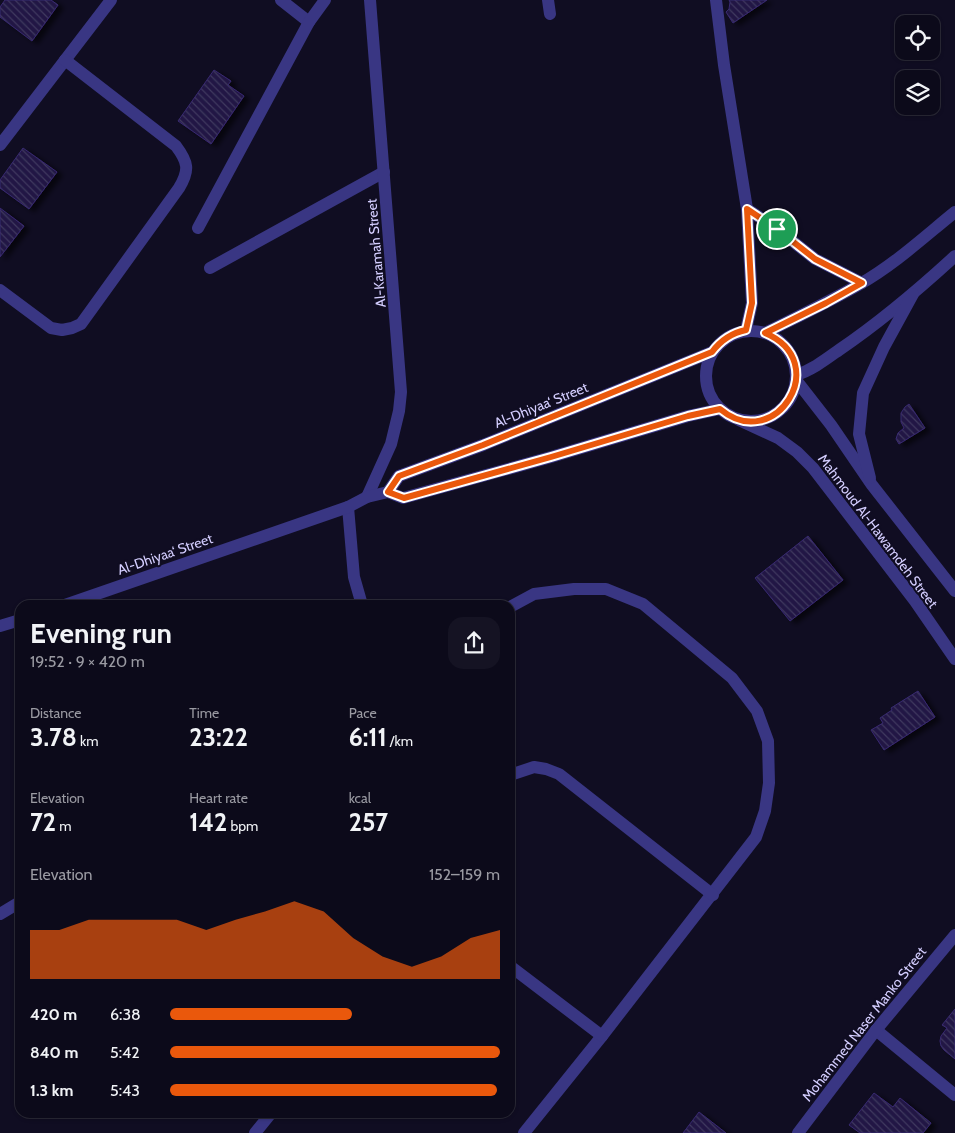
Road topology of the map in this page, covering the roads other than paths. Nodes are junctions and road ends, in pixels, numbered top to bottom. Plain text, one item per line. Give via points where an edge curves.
1 (111, 0) edge
2 (281, 0) edge
3 (325, 0) edge
4 (370, 0) edge
5 (548, 0) edge
6 (716, 0) edge
7 (550, 14) dead end
8 (309, 22) junction
9 (65, 60) junction
10 (0, 145) edge
11 (384, 172) junction
12 (747, 209) junction
13 (955, 212) edge
14 (198, 228) dead end
15 (955, 256) edge
16 (210, 268) dead end
17 (862, 283) junction
18 (0, 290) edge
19 (913, 294) junction
20 (746, 330) junction
21 (765, 333) junction
22 (712, 352) junction
23 (796, 378) junction
24 (720, 409) junction
25 (739, 420) junction
26 (872, 485) junction
27 (388, 492) junction
28 (367, 498) junction
29 (348, 507) junction
30 (955, 592) edge
31 (79, 600) edge
32 (361, 600) edge
33 (515, 604) edge
34 (15, 622) edge
35 (0, 626) edge
36 (955, 659) edge
37 (515, 773) edge
38 (713, 895) junction
39 (15, 905) edge
40 (0, 914) edge
41 (955, 935) edge
42 (515, 970) edge
43 (876, 1030) junction
44 (602, 1036) junction
45 (955, 1095) edge
46 (267, 1118) edge
47 (255, 1133) edge
48 (524, 1133) edge
49 (798, 1133) edge

1 - 9 street
2 - 8 street
3 - 8 street
4 - 11 street, Al-Karamah Street
5 - 7 street
6 - 12 street
8 - 14 street
9 - 10 street
9 - 18 street via 176,146 186,164 184,180 81,324 62,330 51,328
11 - 16 street
11 - 28 street, Al-Karamah Street via 401,392 391,444
12 - 17 street via 815,259
12 - 20 street via 752,303
13 - 17 street via 902,256
15 - 19 street
17 - 21 street
19 - 23 street via 852,341
19 - 26 street via 863,392 859,434
20 - 21 street
20 - 22 street via 727,338
21 - 23 street via 787,349
22 - 24 street via 706,365 705,379 708,392
22 - 27 street, Al-Dhiyaa‘ Street via 399,476
23 - 25 street via 789,400 775,414 758,421
23 - 26 street, Mahmoud Al-Hawamdeh Street
24 - 25 street
24 - 27 street, Al-Dhiyaa‘ Street via 404,498
25 - 36 street, Mahmoud Al-Hawamdeh Street via 778,438 814,468
26 - 30 street, Mahmoud Al-Hawamdeh Street
27 - 28 street, Al-Dhiyaa‘ Street
28 - 29 street, Al-Dhiyaa‘ Street
29 - 31 street, Al-Dhiyaa‘ Street
29 - 32 street via 354,577
33 - 38 street via 534,594 574,589 606,589 643,604 732,678 757,711 768,741 769,784 765,811 756,837
34 - 35 street
37 - 38 street via 534,767 559,774
38 - 44 street
39 - 40 street
41 - 43 street, Mohammed Naser Manko Street
42 - 44 street
43 - 45 street
43 - 49 street, Mohammed Naser Manko Street
44 - 48 street
46 - 47 street

